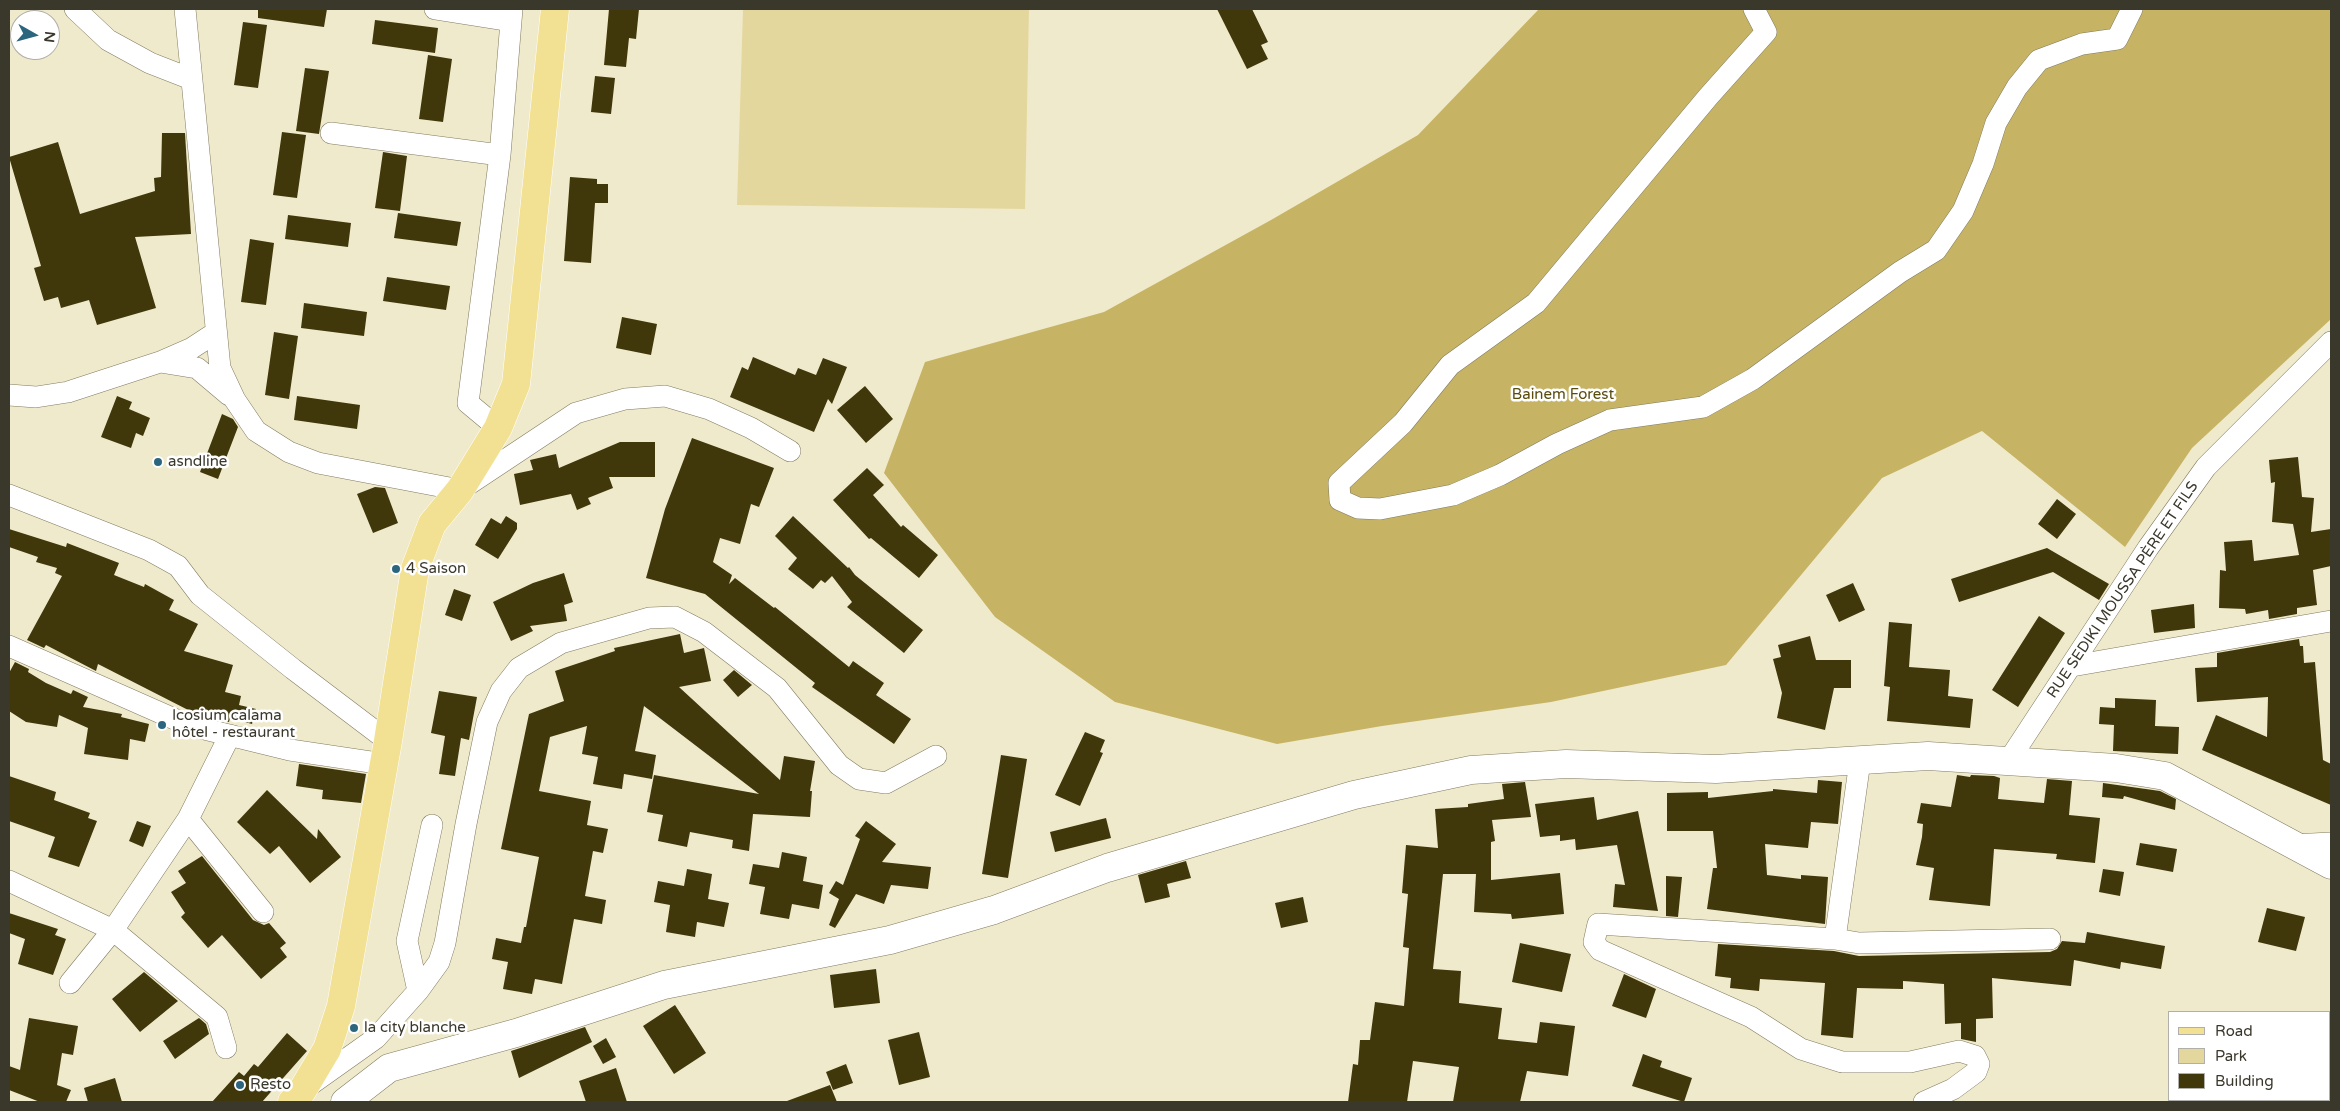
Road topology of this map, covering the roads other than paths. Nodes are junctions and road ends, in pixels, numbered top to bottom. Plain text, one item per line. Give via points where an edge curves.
1 (75, 9) edge
2 (185, 9) edge
3 (435, 9) edge
4 (555, 9) edge
5 (1754, 9) edge
6 (2132, 9) edge
7 (512, 15) edge
8 (192, 79) junction
9 (331, 133) dead end
10 (500, 154) junction
11 (215, 333) junction
12 (2331, 342) edge
13 (160, 362) junction
14 (10, 391) edge
15 (235, 400) junction
16 (498, 428) junction
17 (790, 452) dead end
18 (460, 490) junction
19 (9, 495) edge
20 (2331, 621) edge
21 (9, 646) edge
22 (2072, 666) junction
23 (230, 735) junction
24 (386, 753) junction
25 (936, 756) dead end
26 (2009, 760) junction
27 (1860, 761) junction
28 (188, 819) junction
29 (432, 825) dead end
30 (2331, 842) edge
31 (2292, 845) junction
32 (2331, 865) edge
33 (9, 881) edge
34 (263, 912) dead end
35 (113, 930) junction
36 (1835, 938) junction
37 (2050, 939) dead end
38 (70, 983) dead end
39 (418, 991) junction
40 (226, 1048) dead end
41 (297, 1096) edge
42 (345, 1102) edge
43 (1924, 1102) edge

1 - 8 street via 108,40 150,63
2 - 8 street
3 - 7 street
4 - 16 main road via 516,384
5 - 6 street via 1766,32 1536,303 1450,365 1403,423 1339,483 1340,500 1358,508 1380,509 1453,496 1610,420 1703,407 1753,378 1900,272 1936,250 1963,211 1996,123 2017,87 2039,60 2082,44 2117,39
7 - 10 street
8 - 11 street
9 - 10 street
10 - 16 street via 468,403
11 - 13 street via 192,348
11 - 15 street via 220,368
12 - 22 street, RUE SEDIKI MOUSSA PÈRE ET FILS via 2206,467 2148,548
13 - 14 street via 68,392 36,397
13 - 15 street via 197,368
15 - 18 street via 256,431 296,455 318,463
16 - 18 main road
17 - 18 street via 751,428 709,409 665,396 625,399 576,413
18 - 24 main road via 432,524 416,569
19 - 24 street via 149,550 178,566 200,594 293,669
20 - 22 street
21 - 23 street via 188,725
22 - 26 street, RUE SEDIKI MOUSSA PÈRE ET FILS
23 - 24 street via 290,750
23 - 28 street
24 - 41 main road via 341,1006 327,1049
25 - 39 street via 886,783 859,778 839,764 777,688 704,632 675,617 649,618 561,643 519,668 501,690 487,722 445,943 439,962
26 - 27 street via 1928,756
26 - 31 street via 2116,768 2165,776
27 - 36 street
27 - 42 street via 1716,769 1566,764 1471,770 1354,795 1107,868 994,910 899,937 664,985 516,1033 389,1068
28 - 34 street
28 - 35 street
29 - 39 street via 407,941
30 - 31 street
31 - 32 street
33 - 35 street
35 - 38 street
35 - 40 street via 217,1017
36 - 37 street via 1859,943
36 - 43 street via 1598,924 1594,942 1600,950 1751,1017 1800,1049 1834,1060 1910,1062 1959,1050 1975,1056 1979,1064 1976,1072 1953,1089
39 - 41 street via 376,1038

